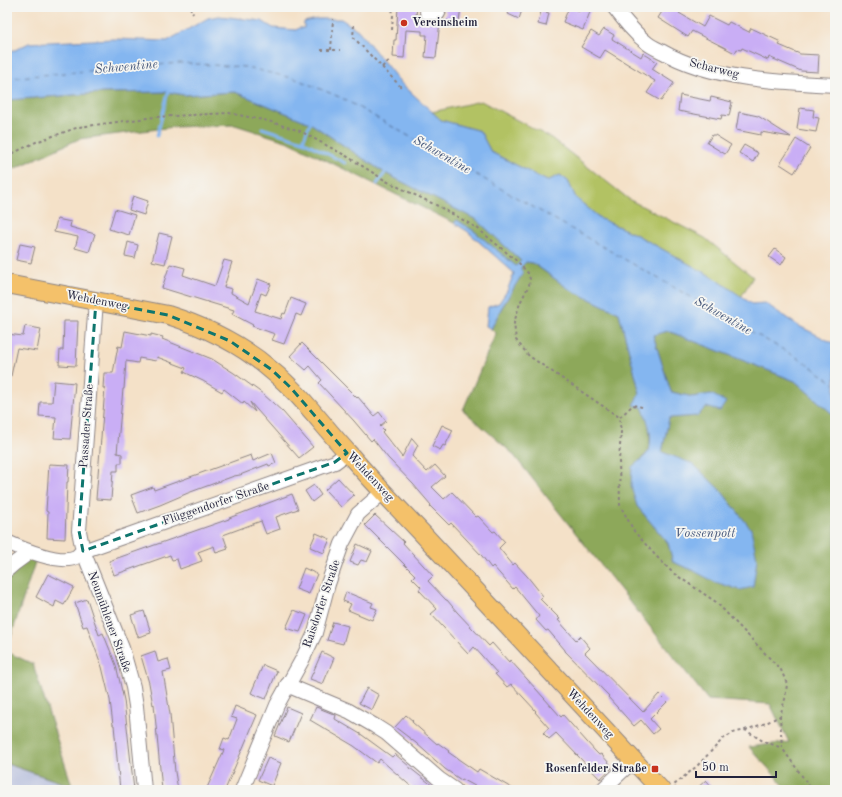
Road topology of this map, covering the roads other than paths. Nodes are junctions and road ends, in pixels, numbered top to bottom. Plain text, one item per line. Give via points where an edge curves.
1 (614, 7) edge
2 (835, 85) edge
3 (7, 284) edge
4 (96, 301) junction
5 (347, 453) junction
6 (383, 492) junction
7 (7, 542) edge
8 (83, 550) junction
9 (30, 552) junction
10 (7, 570) edge
11 (287, 685) junction
12 (634, 760) junction
13 (144, 790) edge
14 (242, 790) edge
15 (455, 790) edge
16 (602, 790) edge
17 (661, 790) edge

1 - 2 street, Scharweg via 634,32 648,44 697,67 771,81
3 - 4 main road, Wehdenweg
4 - 5 main road, Wehdenweg via 168,315 208,329 230,341 286,383
4 - 8 street, Passader Straße via 80,531
5 - 6 main road, Wehdenweg
5 - 8 street, Flüggendorfer Straße via 335,462
6 - 11 street, Raisdorfer Straße via 358,514 342,544 315,634
6 - 12 main road, Wehdenweg
7 - 9 street, Flüggendorfer Straße
8 - 9 street, Flüggendorfer Straße via 75,558 59,559
8 - 13 street, Neumühlener Straße via 122,648 132,687
9 - 10 street
11 - 14 street, Raisdorfer Straße
11 - 15 street via 349,711 375,726
12 - 16 street
12 - 17 main road, Wehdenweg

